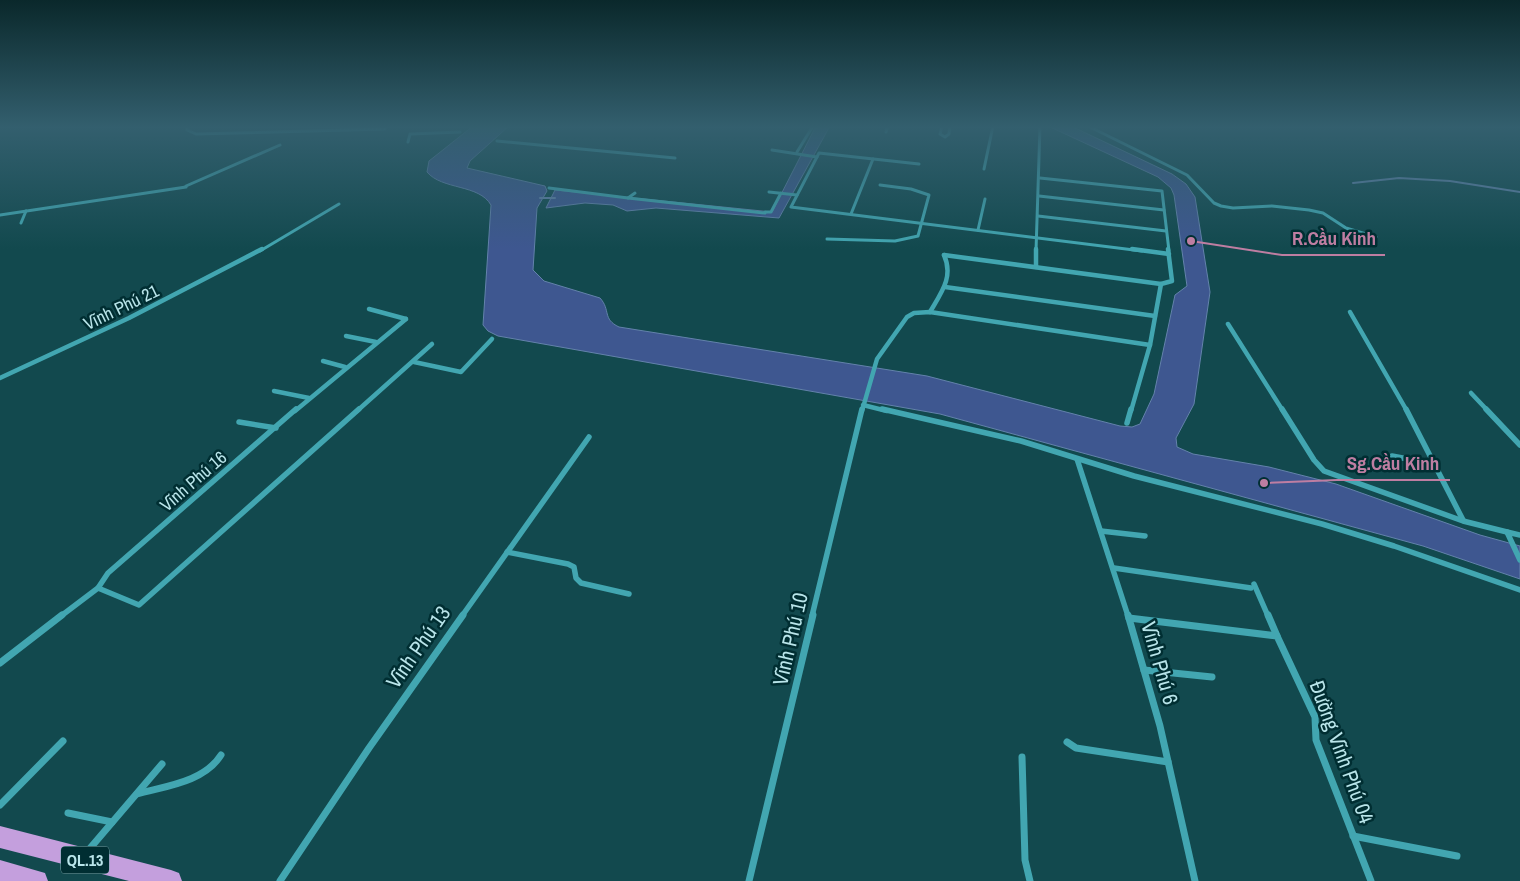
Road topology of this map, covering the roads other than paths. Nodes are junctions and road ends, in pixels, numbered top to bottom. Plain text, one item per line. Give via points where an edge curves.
1 (231, 167) edge
2 (810, 167) edge
3 (870, 167) edge
4 (1040, 167) edge
5 (1170, 167) edge
6 (1040, 178) junction
7 (880, 185) dead end
8 (550, 188) dead end
9 (769, 192) dead end
10 (635, 193) dead end
11 (781, 194) junction
12 (795, 195) junction
13 (1039, 196) junction
14 (628, 198) junction
15 (985, 199) dead end
16 (338, 204) dead end
17 (1164, 210) junction
18 (26, 211) junction
19 (0, 214) edge
20 (851, 214) junction
21 (1038, 216) junction
22 (922, 223) junction
23 (20, 224) dead end
24 (978, 230) junction
25 (1166, 231) junction
26 (1376, 237) dead end
27 (1037, 238) junction
28 (827, 239) dead end
29 (1169, 254) junction
30 (1036, 267) junction
31 (1161, 284) junction
32 (945, 287) junction
33 (369, 309) dead end
34 (930, 312) junction
35 (1350, 312) dead end
36 (1155, 316) junction
37 (1228, 324) dead end
38 (346, 336) dead end
39 (492, 339) dead end
40 (376, 342) junction
41 (432, 344) dead end
42 (1150, 345) junction
43 (324, 361) dead end
44 (414, 362) junction
45 (345, 367) junction
46 (0, 378) edge
47 (274, 391) dead end
48 (1471, 393) dead end
49 (309, 398) junction
50 (864, 402) junction
51 (239, 422) dead end
52 (1127, 423) dead end
53 (276, 428) junction
54 (589, 437) dead end
55 (1520, 445) edge
56 (1392, 456) dead end
57 (1077, 459) junction
58 (1434, 464) junction
59 (1463, 521) junction
60 (1101, 531) junction
61 (1507, 532) junction
62 (1520, 535) edge
63 (1145, 536) dead end
64 (507, 552) junction
65 (1520, 560) edge
66 (1114, 568) junction
67 (98, 588) junction
68 (1520, 590) edge
69 (630, 594) dead end
70 (1129, 618) junction
71 (1277, 636) junction
72 (0, 663) edge
73 (1144, 670) junction
74 (1212, 677) dead end
75 (64, 741) dead end
76 (1067, 742) dead end
77 (221, 755) dead end
78 (1022, 757) dead end
79 (1168, 762) junction
80 (162, 764) dead end
81 (136, 795) junction
82 (0, 805) edge
83 (68, 813) dead end
84 (112, 822) junction
85 (1353, 836) junction
86 (0, 837) edge
87 (1457, 856) dead end
88 (81, 859) junction
89 (0, 871) edge
90 (37, 881) edge
91 (171, 881) edge
92 (280, 881) edge
93 (749, 881) edge
94 (1030, 881) edge
95 (1195, 881) edge
96 (1372, 881) edge

1 - 18 street via 186,187
2 - 12 street
3 - 20 street
4 - 6 street
5 - 26 street via 1196,182 1220,206 1309,210 1323,214 1346,228
6 - 13 street
6 - 17 street via 1162,192
7 - 22 street via 912,189 929,196
8 - 14 street
9 - 11 street
10 - 14 street
11 - 12 street
11 - 14 street via 771,212
12 - 20 street via 791,206
13 - 17 street
13 - 21 street
15 - 24 street
16 - 46 street, Vĩnh Phú 21 via 264,250 190,290
17 - 25 street
18 - 19 street
18 - 23 street
20 - 22 street
21 - 25 street
21 - 27 street
22 - 24 street
22 - 28 street via 918,236 906,240
24 - 27 street
25 - 29 street
27 - 29 street
27 - 30 street
29 - 31 street via 1172,280
30 - 31 street
30 - 32 street via 944,254 948,264
31 - 36 street
32 - 34 street
32 - 36 street
33 - 40 street, Vĩnh Phú 16 via 406,319
34 - 42 street
34 - 50 street, Vĩnh Phú 10 via 906,317 876,361
35 - 58 street
36 - 42 street
37 - 59 street via 1324,471
38 - 40 street
39 - 44 street via 461,372
40 - 45 street, Vĩnh Phú 16
41 - 44 street
42 - 52 street
43 - 45 street
44 - 67 street via 139,605
45 - 49 street, Vĩnh Phú 16
47 - 49 street
48 - 55 street
49 - 53 street, Vĩnh Phú 16
50 - 57 street
50 - 93 street, Vĩnh Phú 10
51 - 53 street
53 - 67 street, Vĩnh Phú 16 via 108,573
54 - 64 street, Vĩnh Phú 13
56 - 58 street
57 - 60 street, Vĩnh Phú 6
57 - 68 street via 1322,524
58 - 59 street
59 - 61 street
60 - 63 street
60 - 66 street, Vĩnh Phú 6
61 - 62 street
61 - 65 street
64 - 69 street via 568,564 574,567 580,583
64 - 92 street, Vĩnh Phú 13
66 - 70 street, Vĩnh Phú 6
66 - 71 street, Đường Vĩnh Phú 04 via 1252,586
67 - 72 street, Vĩnh Phú 16
70 - 71 street
70 - 73 street, Vĩnh Phú 6
71 - 85 street, Đường Vĩnh Phú 04 via 1315,717 1316,740
73 - 74 street
73 - 79 street, Vĩnh Phú 6
75 - 82 street
76 - 79 street via 1076,748
77 - 81 street via 202,775
78 - 94 street via 1025,860
79 - 95 street, Vĩnh Phú 6
80 - 81 street
81 - 84 street
83 - 84 street
84 - 88 street
85 - 87 street
85 - 96 street, Đường Vĩnh Phú 04
86 - 88 highway, QL.13
88 - 91 highway, QL.13
89 - 90 highway, QL.13

